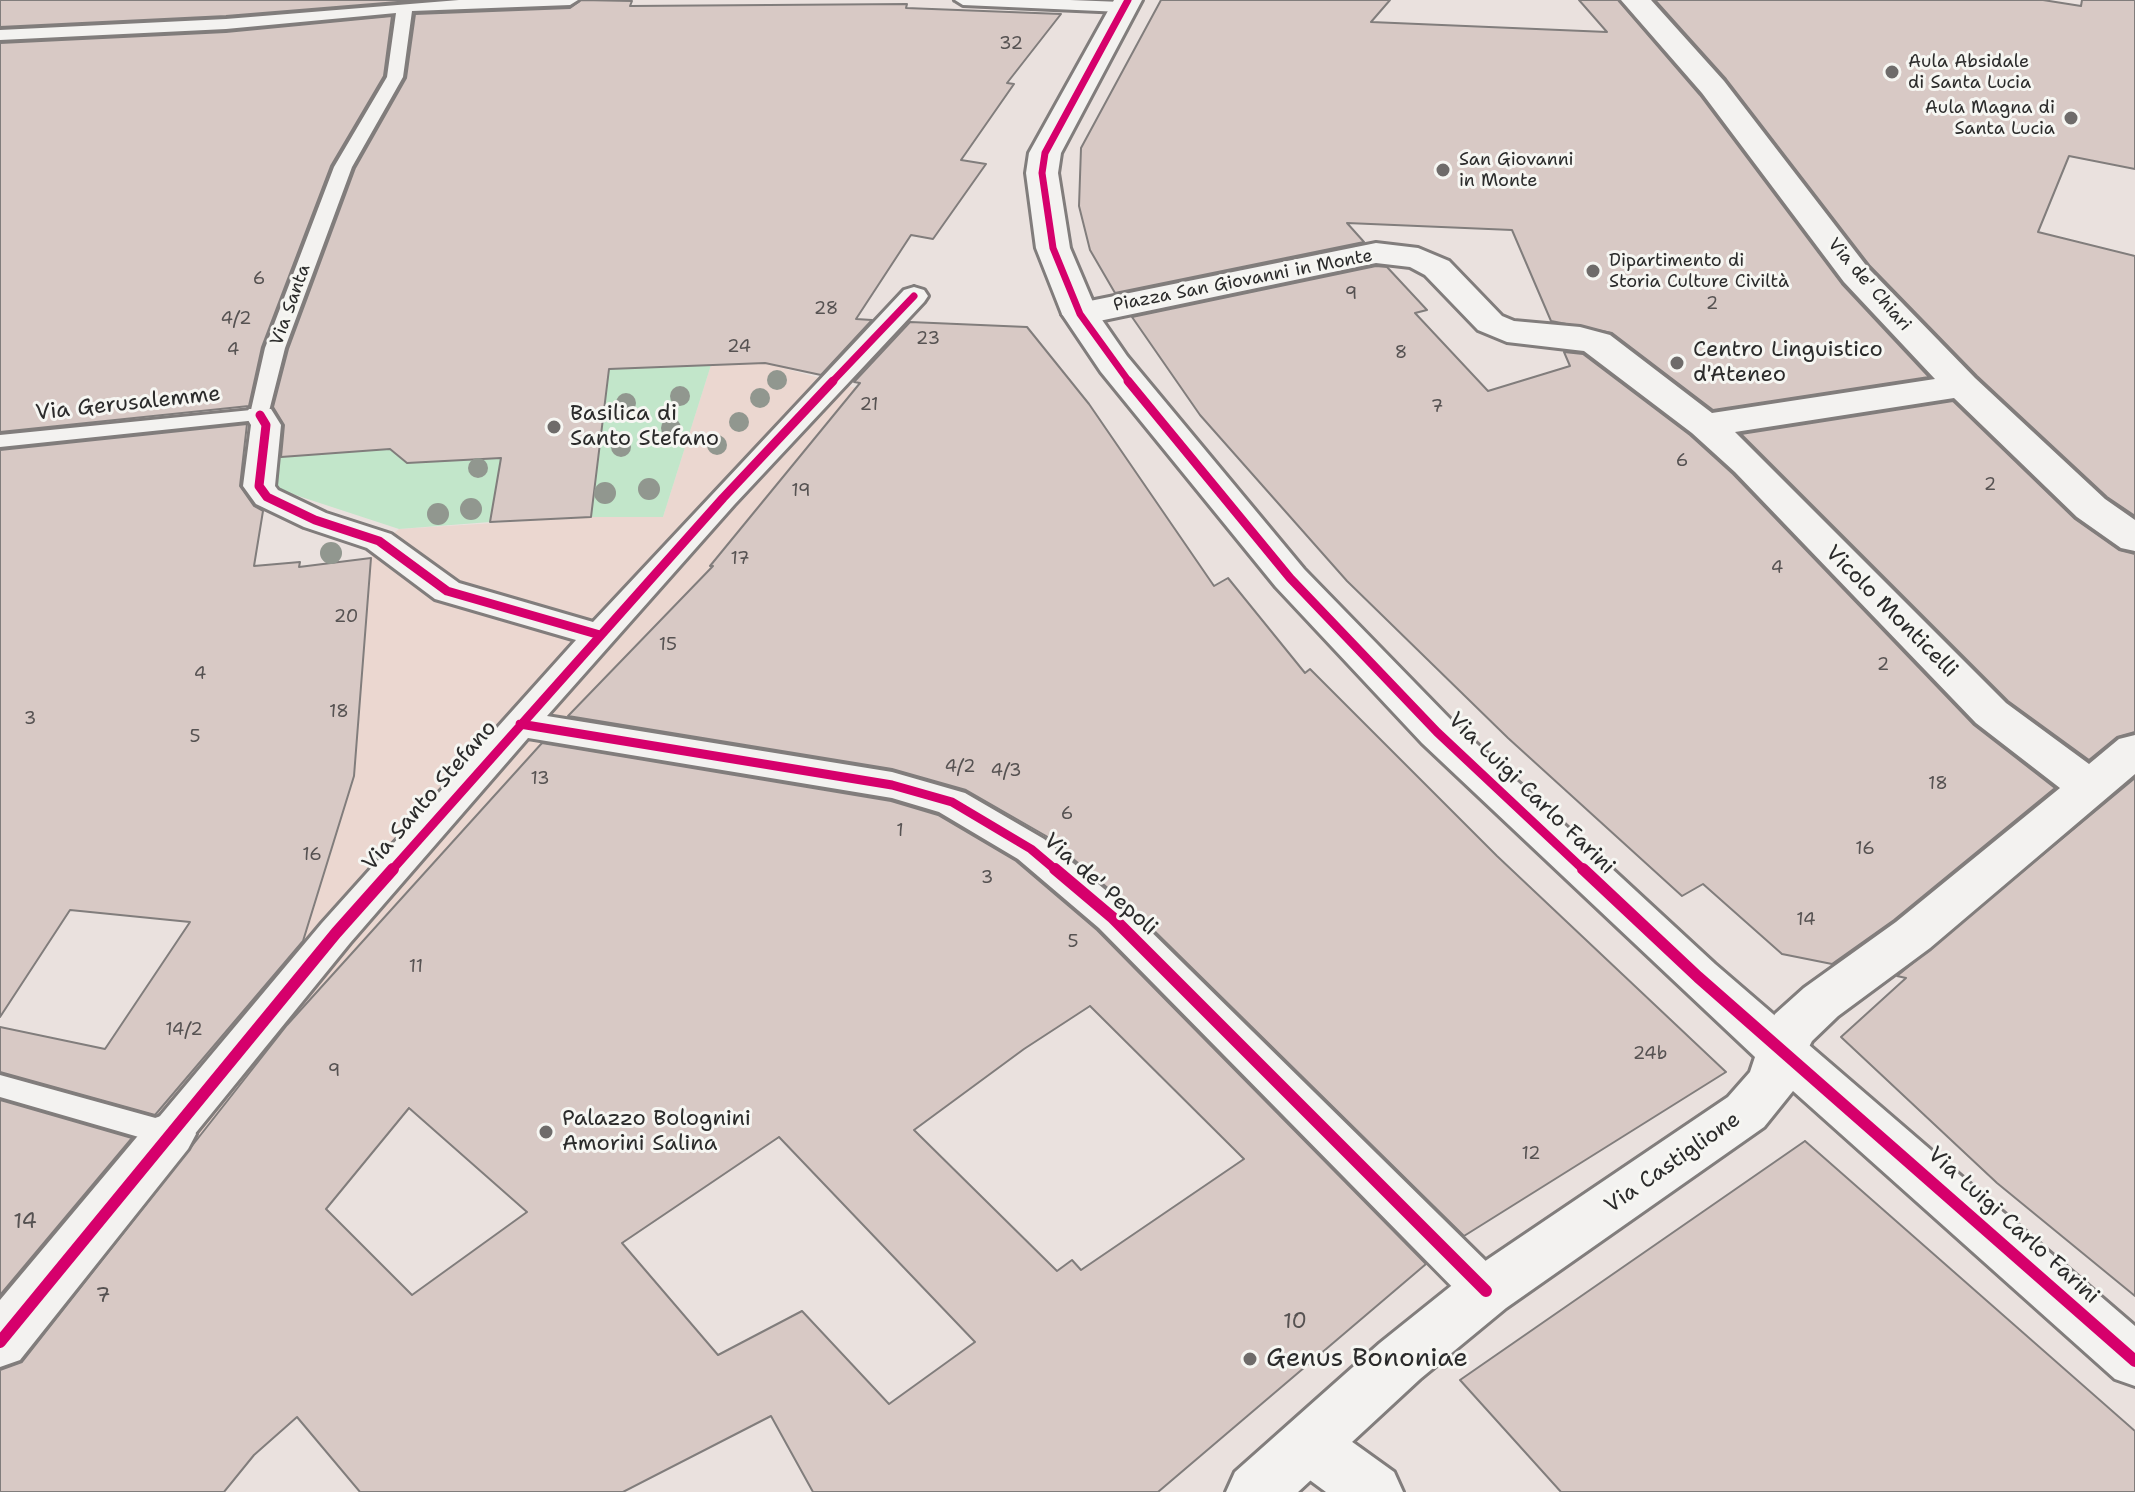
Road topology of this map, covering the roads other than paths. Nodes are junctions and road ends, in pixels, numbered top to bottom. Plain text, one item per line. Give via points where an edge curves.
1 (570, 0) edge
2 (963, 0) edge
3 (1635, 0) edge
4 (1125, 4) edge
5 (405, 7) junction
6 (0, 35) edge
7 (914, 296) dead end
8 (1080, 314) junction
9 (1614, 353) joint
10 (1962, 386) junction
11 (260, 415) junction
12 (1705, 425) junction
13 (0, 441) edge
14 (2135, 539) edge
15 (600, 635) junction
16 (520, 724) junction
17 (2135, 750) edge
18 (2089, 787) junction
19 (1782, 1050) junction
20 (0, 1086) edge
21 (170, 1134) junction
22 (1486, 1291) junction
23 (0, 1342) edge
24 (2135, 1361) edge
25 (1309, 1445) junction
26 (1256, 1492) edge
27 (1373, 1492) edge

1 - 5 lane
2 - 4 lane
3 - 10 street, Via de' Chiari via 1713,87 1856,275
4 - 8 street, Via Luigi Carlo Farini via 1045,153 1043,195 1053,248
5 - 6 lane via 226,24
5 - 11 lane, Via Santa via 395,77 343,167 275,348
7 - 15 street, Via Santo Stefano
8 - 9 street, Piazza San Giovanni in Monte via 1376,253 1395,254 1437,268 1490,323 1507,331 1580,338
8 - 19 street, Via Luigi Carlo Farini via 1201,472 1368,662 1537,829
9 - 12 street, Vicolo Monticelli
10 - 12 street
10 - 14 street, Via de' Chiari via 2091,508
11 - 13 lane, Via Gerusalemme
11 - 15 street, Via Santa via 266,425 259,486 267,497 379,541 447,591
12 - 18 street, Vicolo Monticelli via 1991,713
15 - 16 street, Via Santo Stefano
16 - 21 street, Via Santo Stefano via 336,933
16 - 22 street, Via de' Pepoli via 892,785 952,802 992,825 1031,849 1113,918
17 - 18 street, Via Castiglione
18 - 19 street, Via Castiglione via 1913,935 1821,1002 1793,1028
19 - 22 street, Via Castiglione via 1772,1082 1746,1112
19 - 24 street, Via Luigi Carlo Farini
20 - 21 lane
21 - 23 street, Via Santo Stefano
22 - 25 street, Via Castiglione
25 - 26 street, Via Castiglione
25 - 27 street

